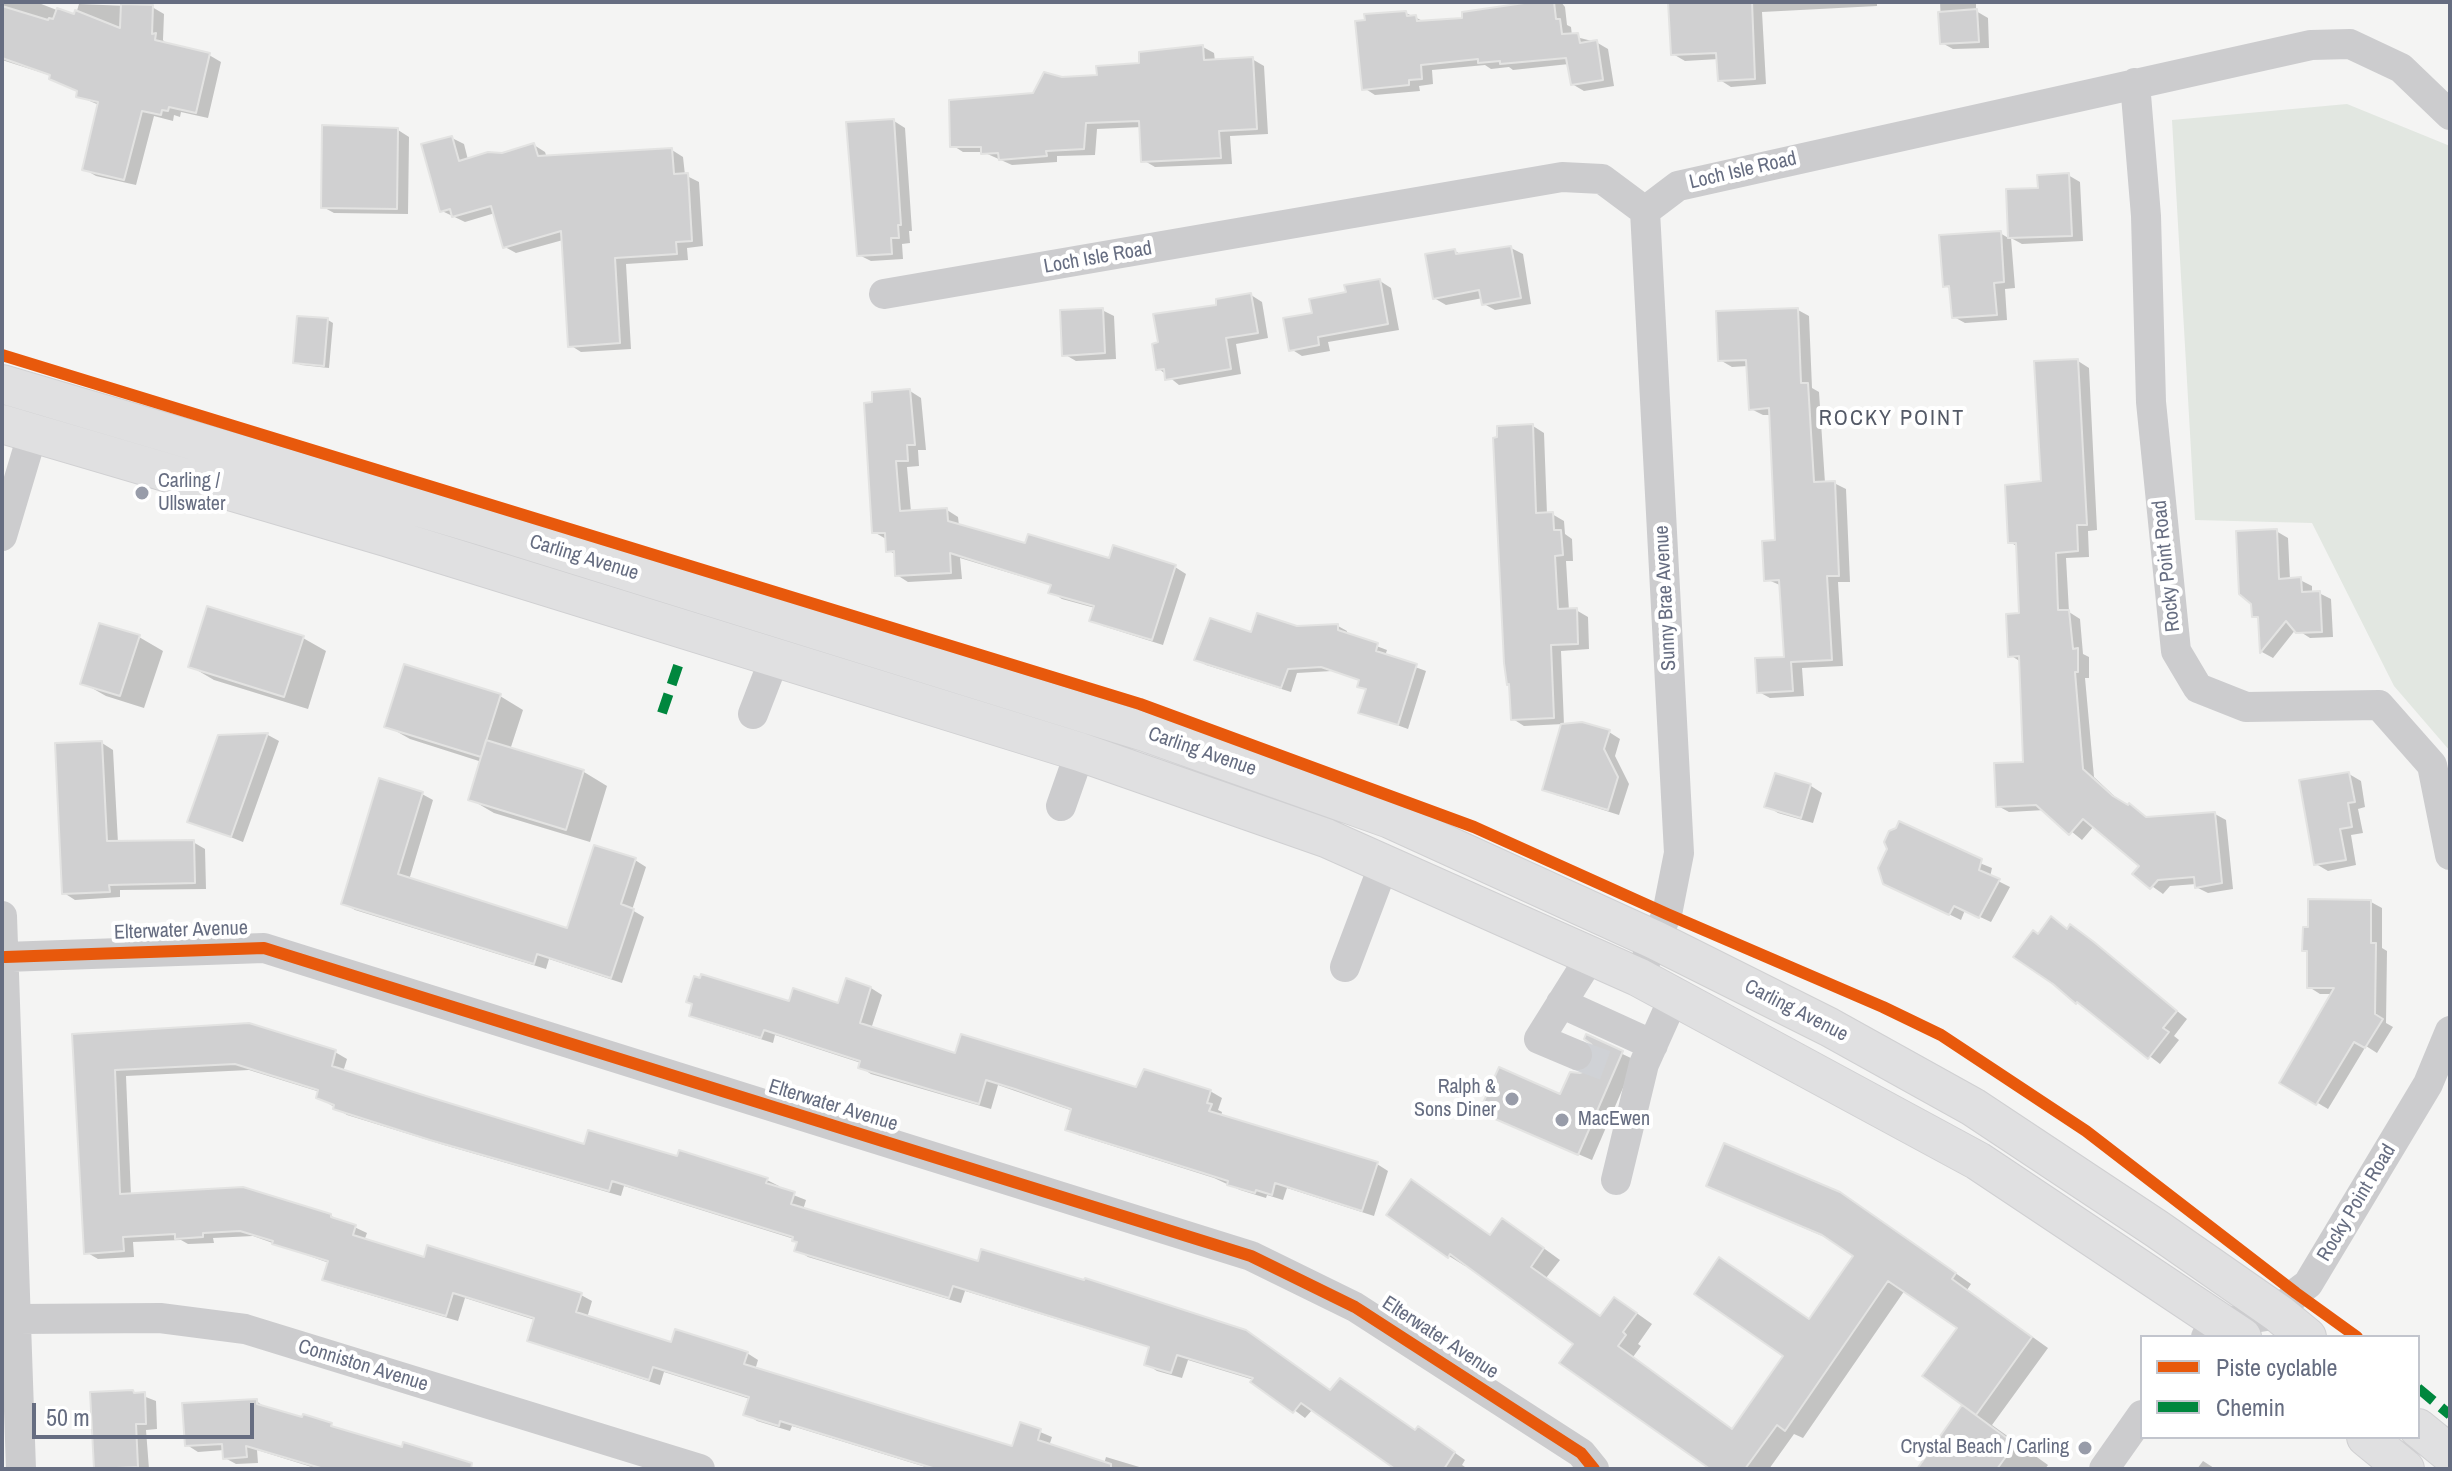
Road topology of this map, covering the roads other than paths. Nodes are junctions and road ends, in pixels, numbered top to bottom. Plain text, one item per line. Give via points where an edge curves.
1 (2135, 83) junction
2 (2450, 115) edge
3 (1645, 211) junction
4 (884, 294) dead end
5 (2, 384) edge
6 (43, 397) junction
7 (17, 429) edge
8 (2, 536) edge
9 (775, 657) junction
10 (753, 714) dead end
11 (1080, 752) junction
12 (1061, 806) dead end
13 (2450, 855) edge
14 (1384, 864) junction
15 (2, 916) edge
16 (1655, 940) junction
17 (1591, 956) junction
18 (5, 957) junction
19 (1345, 967) dead end
20 (1638, 977) junction
21 (1674, 997) junction
22 (1561, 1003) junction
23 (2450, 1031) edge
24 (1653, 1045) junction
25 (1577, 1055) tunnel mouth
26 (1616, 1180) dead end
27 (18, 1319) junction
28 (2293, 1326) edge
29 (2223, 1332) edge
30 (2140, 1418) edge
31 (2420, 1430) edge
32 (2368, 1439) edge
33 (2450, 1454) edge
34 (21, 1469) edge
35 (700, 1469) edge
36 (1594, 1469) edge
37 (2104, 1469) edge
38 (2405, 1469) edge

1 - 2 street, Loch Isle Road via 2311,45 2350,44 2401,68
1 - 3 street, Loch Isle Road via 1678,186
1 - 13 street, Rocky Point Road via 2146,216 2151,402 2176,651 2198,688 2246,707 2379,705 2432,765
3 - 4 street, Loch Isle Road via 1602,179 1562,177
3 - 16 street, Sunny Brae Avenue via 1679,853 1667,914
5 - 6 main road, Carling Avenue
6 - 7 street
6 - 16 main road, Carling Avenue via 482,526 1145,732 1390,819
7 - 8 street
7 - 9 main road, Carling Avenue
9 - 10 street
9 - 11 main road, Carling Avenue
11 - 12 street
11 - 14 main road, Carling Avenue via 1326,838
14 - 17 main road, Carling Avenue
14 - 19 street
15 - 18 street
16 - 20 street, Sunny Brae Avenue
16 - 28 main road, Carling Avenue via 1973,1107
17 - 20 main road, Carling Avenue
17 - 22 street
18 - 27 street
18 - 36 street, Elterwater Avenue via 264,948 1251,1256 1355,1307 1581,1453
20 - 21 main road, Carling Avenue
21 - 24 street
21 - 29 main road, Carling Avenue via 1978,1161
22 - 24 street
22 - 25 street via 1539,1039
23 - 28 street, Rocky Point Road via 2428,1084 2308,1284 2296,1293
24 - 26 street via 1628,1075
27 - 34 street
27 - 35 street, Conniston Avenue via 160,1318 245,1329
28 - 29 street
30 - 37 street
31 - 33 main road
32 - 38 main road

